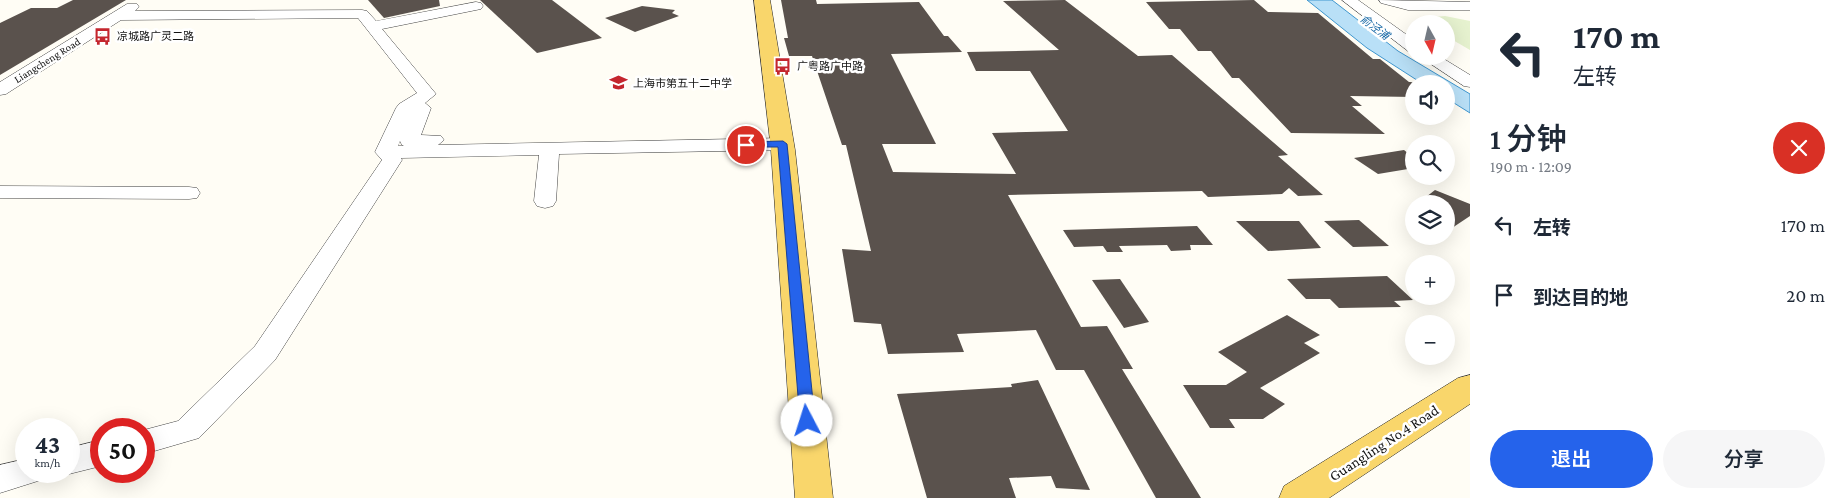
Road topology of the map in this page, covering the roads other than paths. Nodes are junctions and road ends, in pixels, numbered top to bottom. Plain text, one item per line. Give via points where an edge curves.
1 (144, 0) edge
2 (762, 0) edge
3 (1349, 0) edge
4 (1386, 0) edge
5 (476, 6) dead end
6 (1470, 6) edge
7 (118, 16) junction
8 (374, 26) junction
9 (1405, 41) edge
10 (1442, 65) edge
11 (1470, 82) edge
12 (0, 90) edge
13 (422, 108) dead end
14 (701, 134) dead end
15 (594, 142) junction
16 (783, 144) junction
17 (549, 149) junction
18 (385, 152) junction
19 (0, 192) edge
20 (190, 193) dead end
21 (545, 202) dead end
22 (1470, 387) edge
23 (155, 439) edge
24 (15, 475) edge
25 (0, 479) edge
26 (814, 498) edge
27 (1298, 498) edge

1 - 7 street, Liangcheng Road
2 - 16 main road
3 - 9 street
4 - 6 street via 1408,6
5 - 8 street
7 - 8 street via 362,14
7 - 12 street, Liangcheng Road
8 - 18 street via 427,94 405,108
10 - 11 street
13 - 15 street via 409,141
14 - 15 street
15 - 16 street
15 - 17 street
16 - 26 main road
17 - 18 street
17 - 21 street
18 - 23 street via 392,160 265,353 188,430
19 - 20 street
22 - 27 main road, Guangling No.4 Road
24 - 25 street

